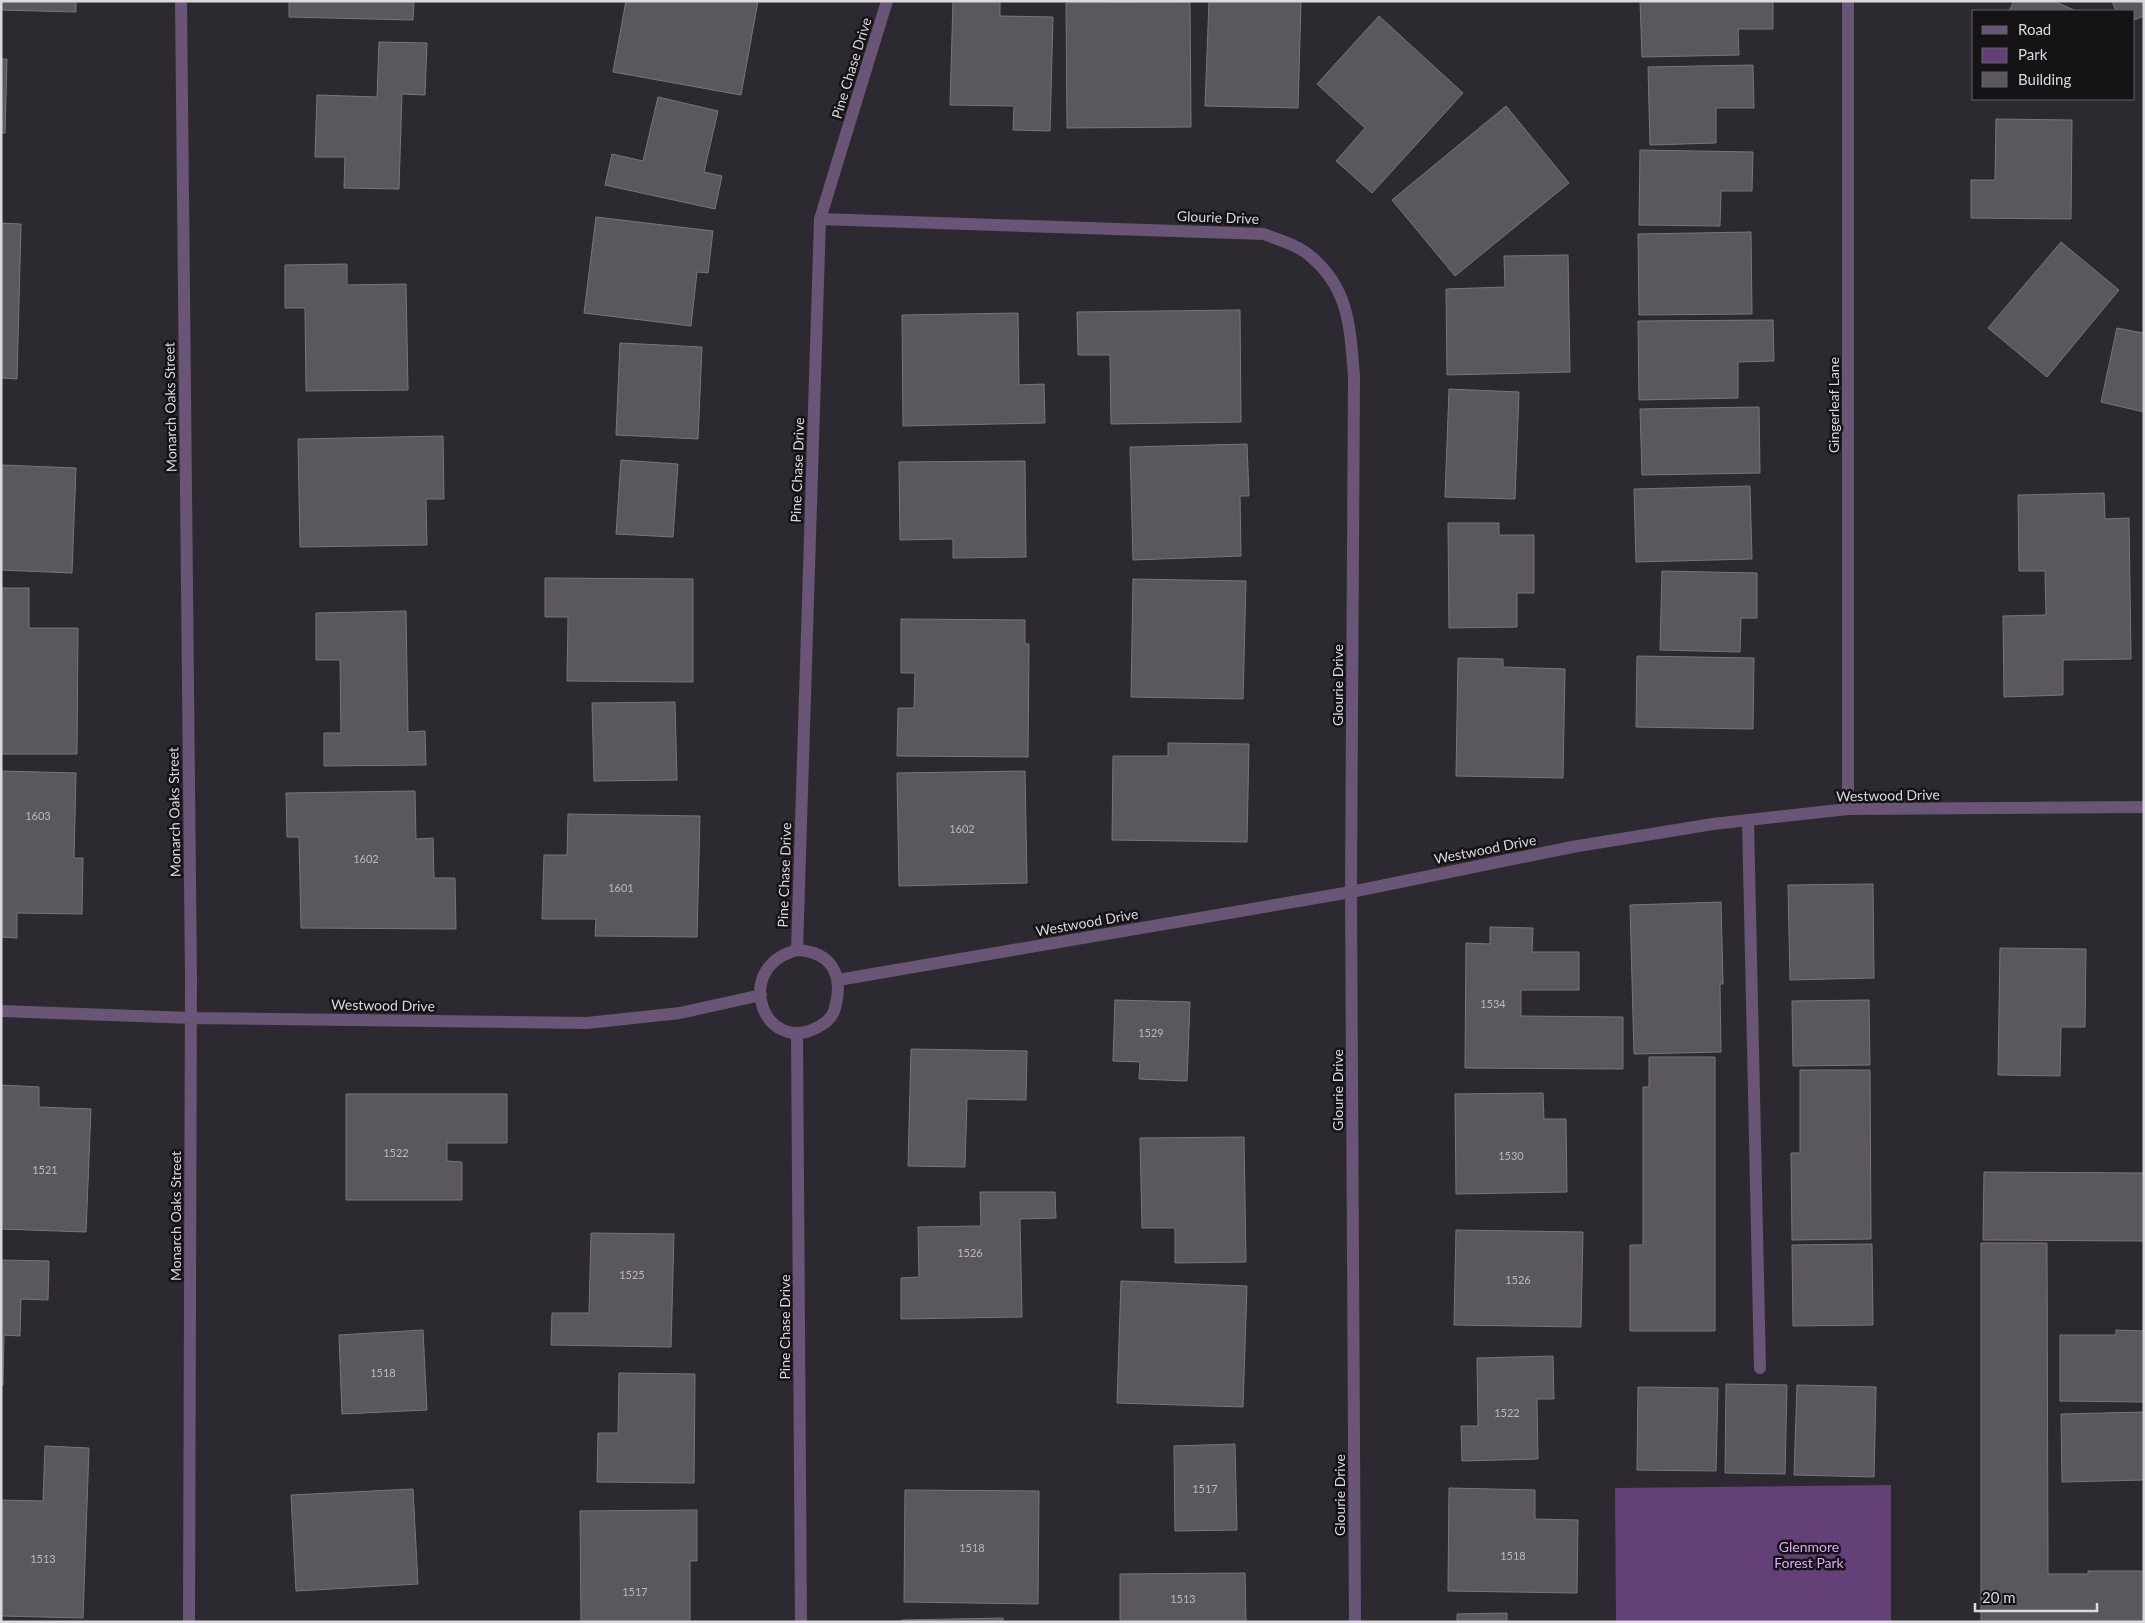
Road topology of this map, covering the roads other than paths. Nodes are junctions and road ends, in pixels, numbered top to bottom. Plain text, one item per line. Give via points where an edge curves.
1 (180, 1) edge
2 (887, 1) edge
3 (1848, 1) edge
4 (820, 219) junction
5 (2144, 807) edge
6 (1848, 809) junction
7 (1748, 820) junction
8 (1351, 892) junction
9 (797, 950) junction
10 (838, 980) junction
11 (761, 996) junction
12 (1, 1011) edge
13 (191, 1018) junction
14 (797, 1033) junction
15 (1760, 1368) dead end
16 (189, 1622) edge
17 (801, 1622) edge
18 (1355, 1622) edge

1 - 13 street, Monarch Oaks Street
2 - 4 street, Pine Chase Drive
3 - 6 street, Gingerleaf Lane
4 - 8 street, Glourie Drive via 1264,234 1308,254 1337,284 1350,324 1354,377
4 - 9 street, Pine Chase Drive
5 - 6 street, Westwood Drive
6 - 7 street, Westwood Drive
7 - 8 street, Westwood Drive via 1572,847
7 - 15 street
8 - 10 street, Westwood Drive
8 - 18 street, Glourie Drive
9 - 10 street via 822,956 834,968
9 - 11 street via 770,962 763,976
10 - 14 street via 835,1011 826,1023 814,1030
11 - 13 street, Westwood Drive via 680,1013 587,1023
11 - 14 street via 762,1009 770,1022 783,1030
12 - 13 street, Westwood Drive
13 - 16 street, Monarch Oaks Street
14 - 17 street, Pine Chase Drive

